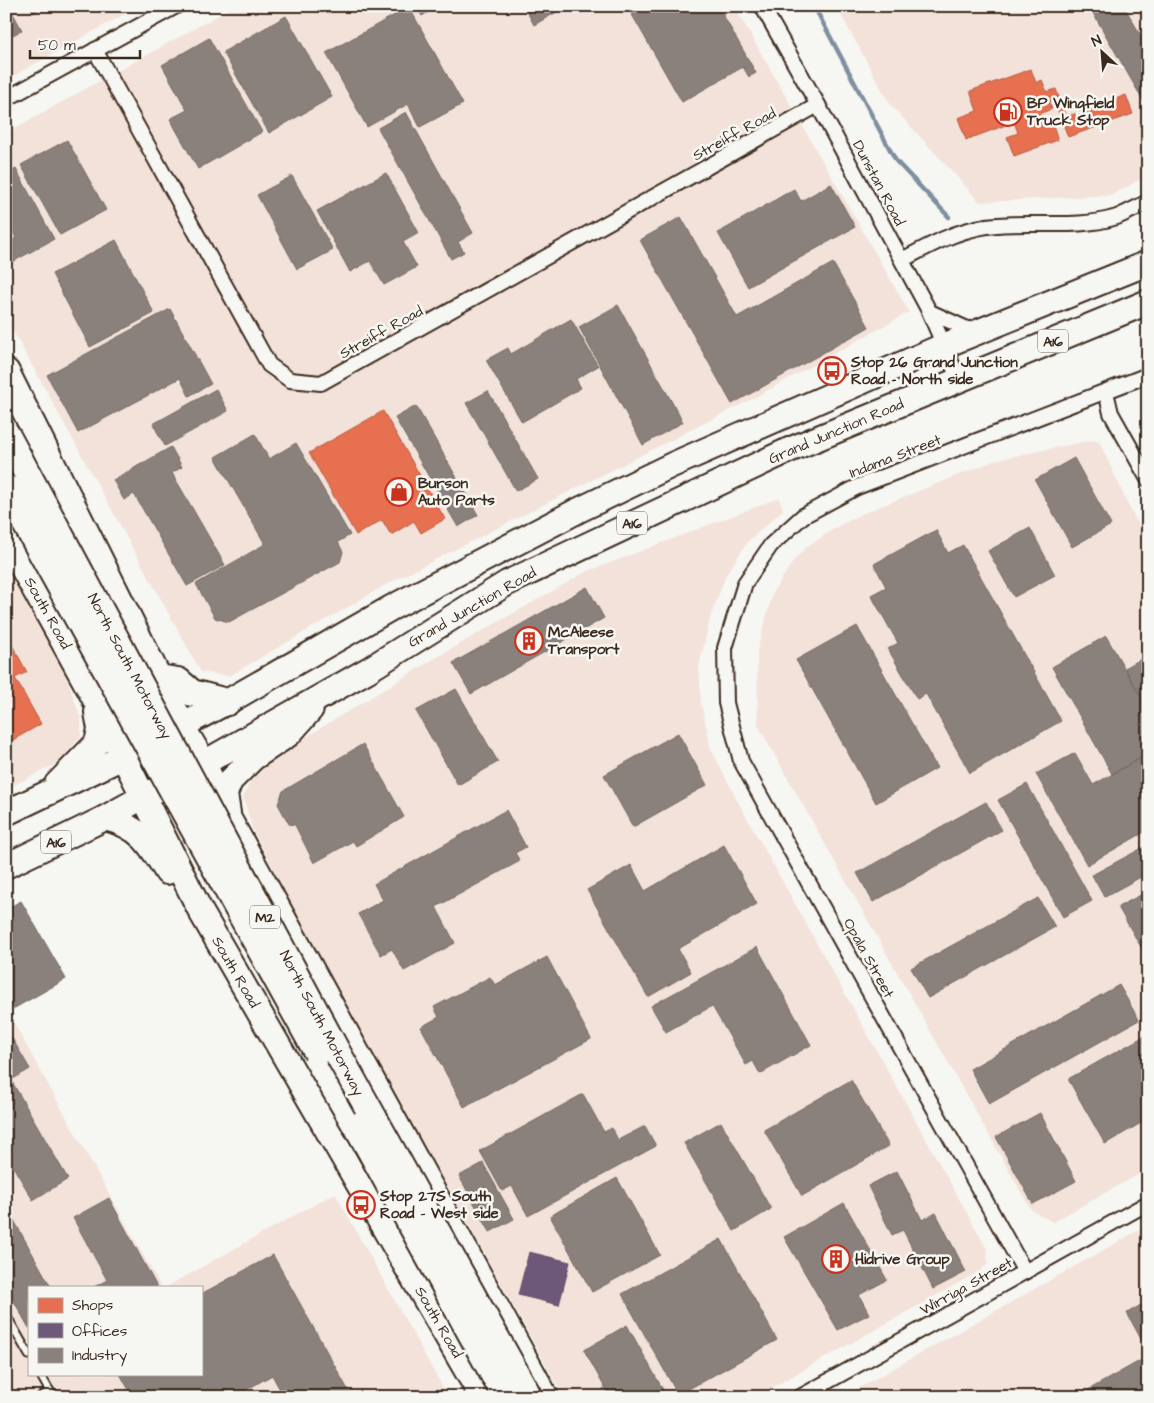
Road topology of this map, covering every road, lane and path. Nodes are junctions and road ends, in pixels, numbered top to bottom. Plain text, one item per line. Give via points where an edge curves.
1 (176, 6) edge
2 (762, 6) edge
3 (95, 50) junction
4 (6, 98) edge
5 (818, 105) junction
6 (1148, 202) edge
7 (902, 260) junction
8 (1148, 263) edge
9 (1148, 302) edge
10 (930, 312) junction
11 (976, 332) junction
12 (944, 346) junction
13 (6, 372) edge
14 (1148, 376) edge
15 (958, 380) junction
16 (1106, 392) junction
17 (6, 434) edge
18 (1148, 479) edge
19 (6, 488) edge
20 (6, 538) edge
21 (725, 648) joint
22 (159, 678) junction
23 (92, 694) junction
24 (322, 696) junction
25 (227, 702) junction
26 (182, 726) junction
27 (123, 757) junction
28 (204, 763) junction
29 (49, 793) junction
30 (144, 797) junction
31 (6, 813) edge
32 (228, 817) junction
33 (105, 818) junction
34 (173, 855) junction
35 (6, 866) edge
36 (202, 912) junction
37 (1148, 1204) edge
38 (1025, 1272) junction
39 (6, 1315) edge
40 (28, 1353) edge
41 (41, 1376) edge
42 (51, 1394) edge
43 (40, 1397) edge
44 (482, 1397) edge
45 (506, 1397) edge
46 (529, 1397) edge
47 (546, 1397) edge
48 (800, 1397) edge

1 - 3 street
2 - 5 street, Dunstan Road
3 - 4 street
3 - 5 street, Streiff Road via 270,365 290,380 321,383
5 - 7 street, Dunstan Road
6 - 7 street via 1117,217 1094,221 988,226 964,231 940,239
7 - 10 street, Dunstan Road
8 - 11 highway, A16
9 - 15 highway, Grand Junction Road / A16
10 - 11 street
10 - 12 street, Dunstan Road
11 - 12 highway, A16
12 - 15 street, Dunstan Road
12 - 25 highway, A16 via 681,461 577,511 391,608
13 - 22 highway
14 - 16 street, Indama Street
15 - 24 highway, Grand Junction Road / A16 via 789,450 507,583
16 - 18 street via 1111,413
16 - 21 street, Indama Street via 857,487 803,516 771,545 745,583
17 - 46 highway, North South Motorway / M2, bridge via 337,1052
19 - 45 highway, North South Motorway / M2, bridge
20 - 23 highway, South Road
21 - 38 street, Opala Street via 726,703 741,761
22 - 25 highway via 178,681 192,693
22 - 26 highway
23 - 27 highway, South Road
23 - 29 highway via 100,728 97,743
24 - 28 highway, Grand Junction Road / A16
24 - 32 highway via 289,734 253,758 230,781 225,794
25 - 26 highway, A16
26 - 27 highway, A16
26 - 28 highway
27 - 29 highway, A16
27 - 30 highway, South Road
28 - 30 highway, Grand Junction Road / A16
28 - 32 highway
29 - 31 highway, A16
30 - 33 highway, Grand Junction Road / A16
30 - 34 highway, South Road
32 - 34 highway via 199,812 183,822
32 - 47 highway
33 - 35 highway, Grand Junction Road / A16
33 - 36 highway via 127,824 144,839 176,887
34 - 36 highway, South Road
36 - 44 highway, South Road
37 - 38 street, Wirriga Street
38 - 48 street, Wirriga Street
39 - 40 lane
41 - 42 lane
42 - 43 lane

